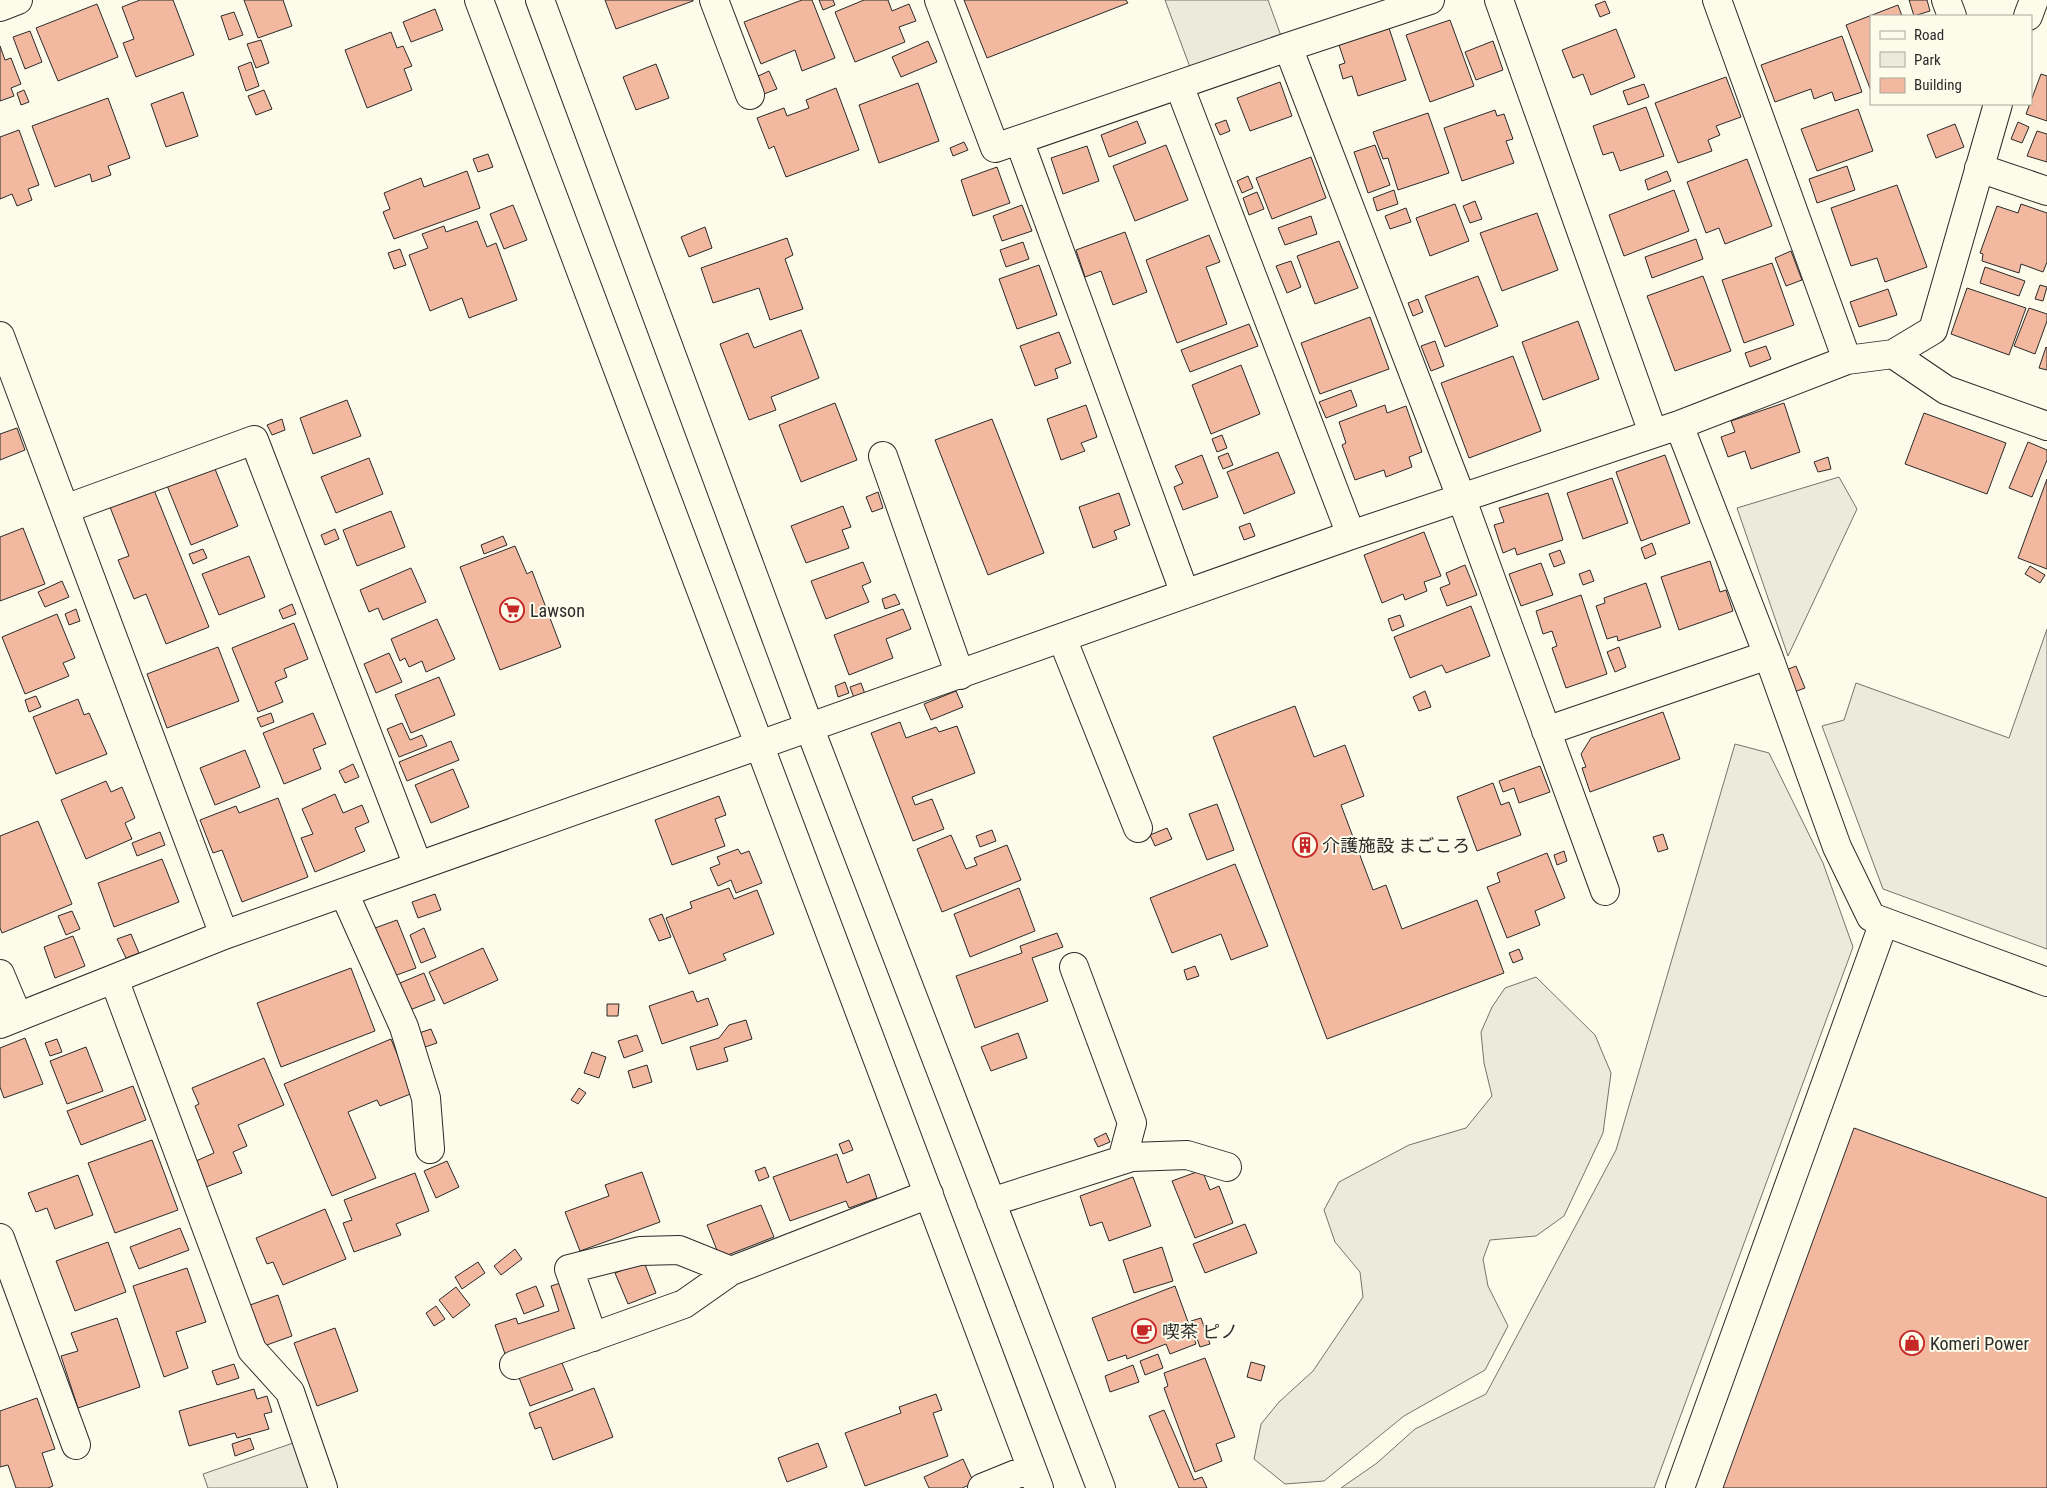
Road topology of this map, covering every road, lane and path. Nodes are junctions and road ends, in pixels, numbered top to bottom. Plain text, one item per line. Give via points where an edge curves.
1 (18, 0) edge
2 (479, 0) edge
3 (540, 0) edge
4 (714, 0) edge
5 (939, 0) edge
6 (1430, 0) edge
7 (1499, 0) edge
8 (1717, 0) edge
9 (1946, 0) edge
10 (2034, 0) edge
11 (0, 7) edge
12 (1952, 15) edge
13 (2028, 15) edge
14 (1288, 47) junction
15 (1179, 85) junction
16 (750, 95) dead end
17 (1991, 110) edge
18 (1019, 140) junction
19 (1979, 168) junction
20 (2047, 191) edge
21 (0, 336) edge
22 (1893, 354) junction
23 (1847, 360) junction
24 (1679, 425) junction
25 (2047, 426) edge
26 (1653, 433) junction
27 (883, 456) dead end
28 (1461, 497) junction
29 (65, 509) junction
30 (1351, 535) junction
31 (1185, 594) junction
32 (1062, 638) junction
33 (1768, 656) junction
34 (960, 675) junction
35 (810, 729) junction
36 (1546, 731) junction
37 (761, 746) junction
38 (1138, 828) dead end
39 (418, 866) junction
40 (1605, 891) dead end
41 (344, 892) junction
42 (1884, 922) junction
43 (224, 936) junction
44 (1074, 967) dead end
45 (0, 974) edge
46 (114, 980) junction
47 (2047, 982) edge
48 (9, 1021) edge
49 (430, 1149) dead end
50 (1122, 1160) junction
51 (1227, 1167) dead end
52 (929, 1194) junction
53 (991, 1202) junction
54 (0, 1238) edge
55 (731, 1271) junction
56 (593, 1337) junction
57 (514, 1365) dead end
58 (76, 1445) dead end
59 (1035, 1478) edge
60 (323, 1488) edge
61 (982, 1488) edge
62 (1101, 1488) edge
63 (1680, 1488) edge

1 - 11 street
2 - 37 street
3 - 35 street
4 - 16 street
5 - 18 street via 995,148
6 - 14 street
7 - 26 street
8 - 23 street
9 - 12 street
10 - 13 street
14 - 15 street
14 - 28 street
15 - 18 street
15 - 30 street
17 - 19 street
18 - 31 street
19 - 20 street
19 - 22 street via 1933,330
21 - 29 street
22 - 23 street
22 - 25 street via 1946,390
23 - 24 street
24 - 26 street
24 - 33 street
26 - 28 street
27 - 34 street
28 - 30 street
28 - 36 street
29 - 39 street via 254,440
29 - 43 street
30 - 31 street
31 - 32 street
32 - 34 street
32 - 38 street
33 - 36 street
33 - 42 street via 1837,846 1871,917
34 - 35 street
35 - 37 street
35 - 53 street
36 - 40 street
37 - 39 street
37 - 52 street
39 - 41 street
41 - 43 street
41 - 49 street via 404,1027 426,1098
42 - 47 street
42 - 63 street
43 - 46 street
44 - 50 street via 1132,1123
45 - 48 street
46 - 48 street
46 - 60 street via 252,1350 290,1392
50 - 51 street via 1187,1155
50 - 53 street
52 - 55 street
52 - 59 street
53 - 62 street
54 - 58 street
55 - 56 street via 684,1304
55 - 56 street via 679,1250 640,1251 569,1269
56 - 57 street
59 - 61 street

